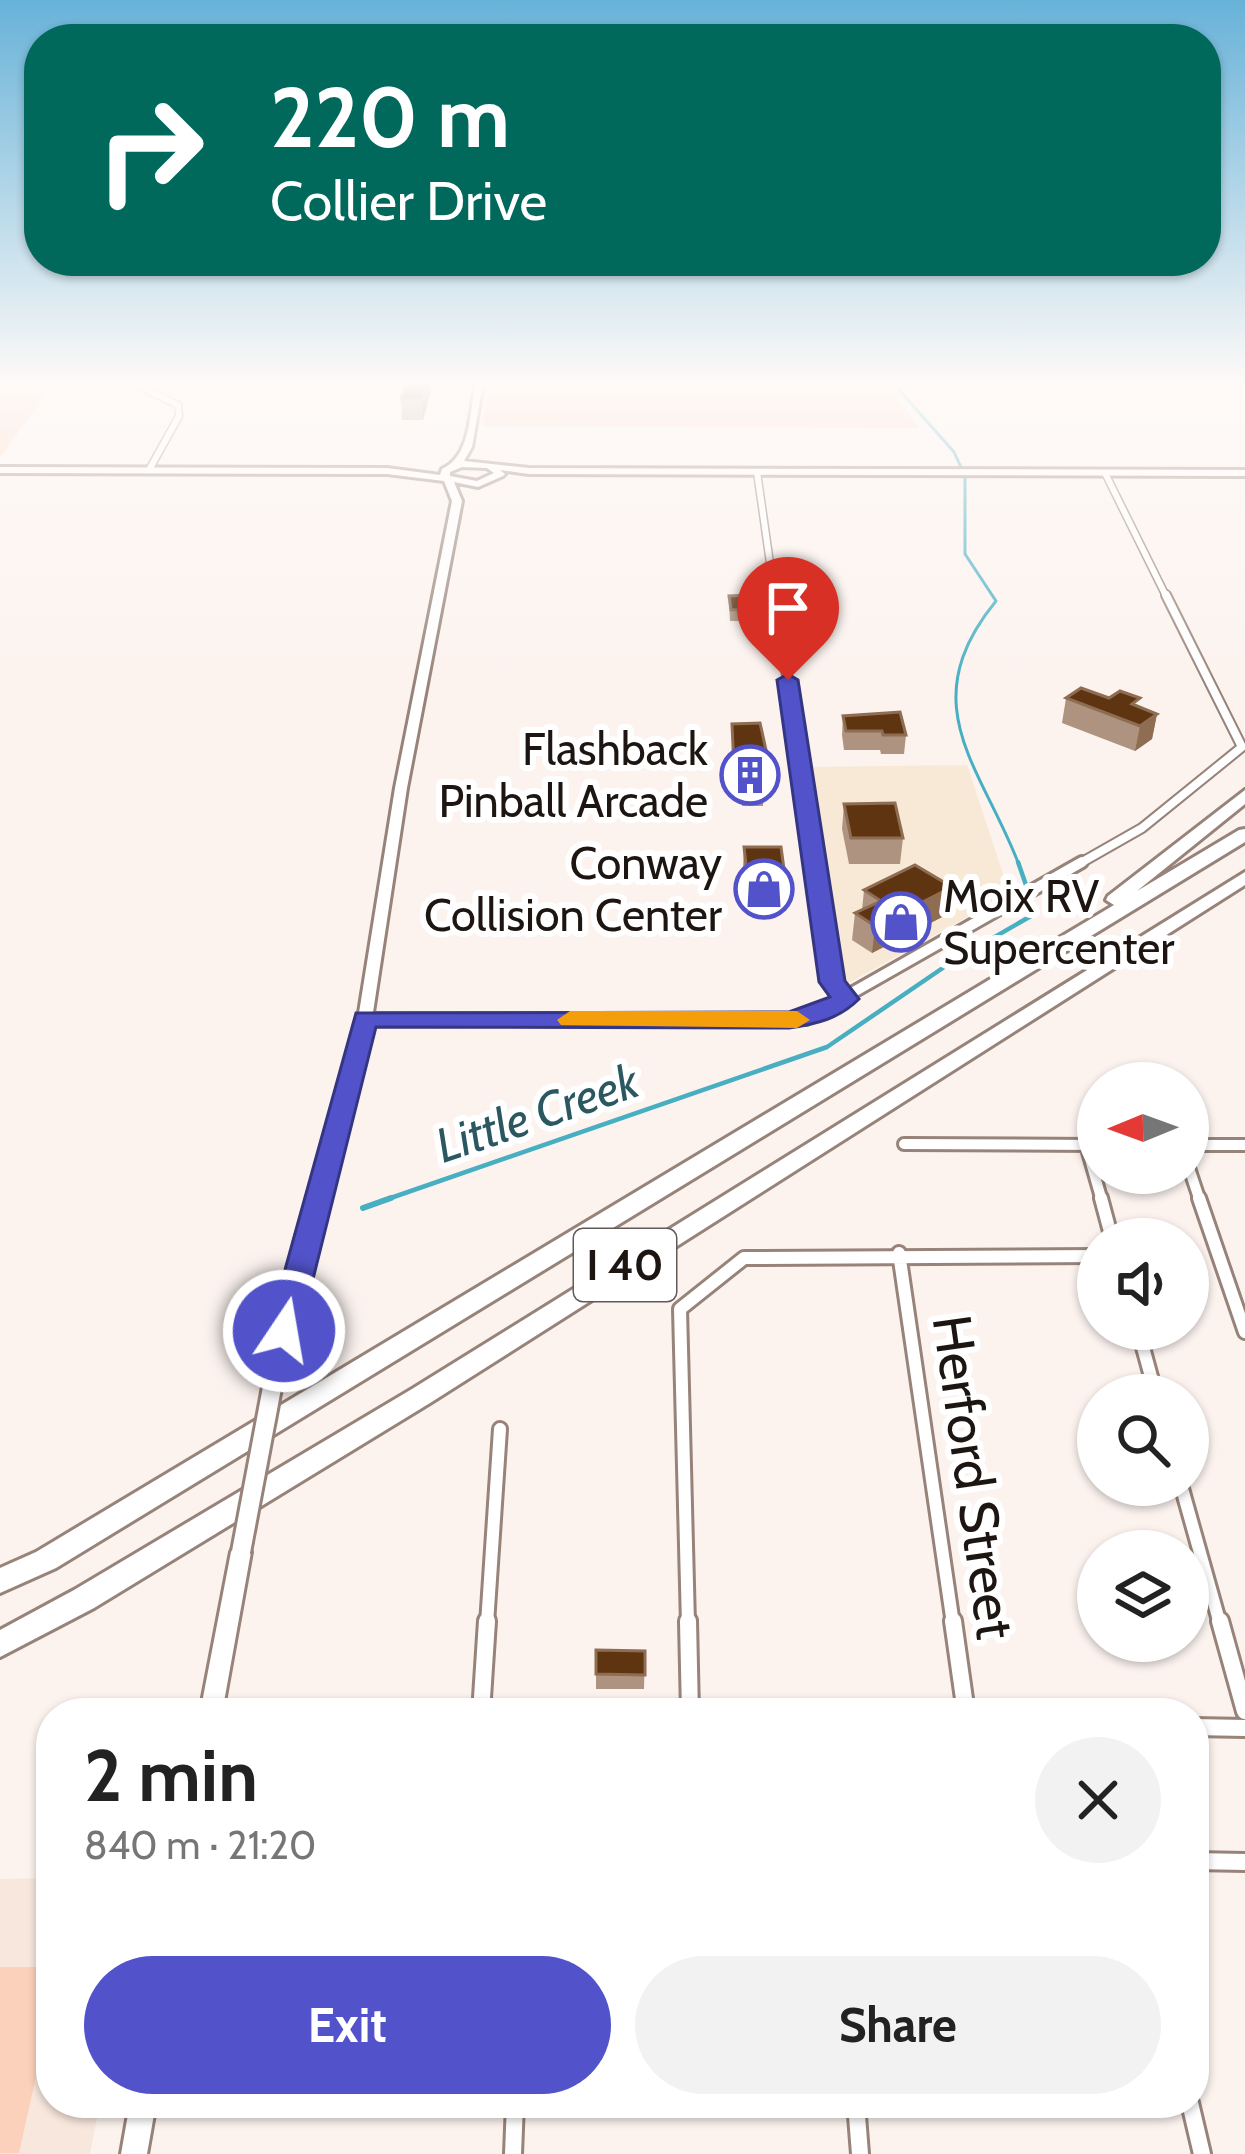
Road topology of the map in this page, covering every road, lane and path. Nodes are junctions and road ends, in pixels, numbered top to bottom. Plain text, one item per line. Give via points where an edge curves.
1 (486, 483) edge
2 (449, 484) edge
3 (759, 484) edge
4 (1110, 484) edge
5 (457, 501) junction
6 (1245, 795) edge
7 (1245, 834) edge
8 (1245, 878) edge
9 (1245, 893) edge
10 (1132, 947) junction
11 (1048, 953) junction
12 (846, 999) junction
13 (365, 1019) junction
14 (904, 1144) dead end
15 (1077, 1145) edge
16 (1209, 1145) edge
17 (1245, 1145) edge
18 (1198, 1194) edge
19 (899, 1252) junction
20 (1077, 1256) edge
21 (1245, 1332) edge
22 (500, 1429) dead end
23 (1187, 1506) edge
24 (0, 1581) edge
25 (0, 1643) edge
26 (214, 1698) edge
27 (482, 1698) edge
28 (690, 1698) edge
29 (964, 1698) edge
30 (1245, 1711) edge
31 (1209, 1727) edge
32 (1245, 1728) edge
33 (1209, 1861) edge
34 (1245, 1862) edge
35 (140, 2118) edge
36 (514, 2118) edge
37 (857, 2118) edge
38 (1194, 2118) edge
39 (134, 2154) edge
40 (513, 2154) edge
41 (860, 2154) edge
42 (1202, 2154) edge

1 - 5 street
2 - 5 street
3 - 12 street via 832,982
4 - 12 street via 1242,747 1142,828
5 - 13 street
6 - 11 highway
7 - 11 highway, I 40
8 - 10 highway, I 40
9 - 10 highway
10 - 25 highway, I 40 via 421,1396
11 - 24 highway, I 40 via 87,1536
12 - 13 street via 789,1020
13 - 26 street, bridge via 303,1240
14 - 15 street
16 - 17 street
18 - 21 street
19 - 20 street
19 - 28 street via 744,1258 680,1309
19 - 29 street, Herford Street
22 - 27 street
23 - 30 street
31 - 32 street
33 - 34 street
35 - 39 street
36 - 40 street
37 - 41 street
38 - 42 street

